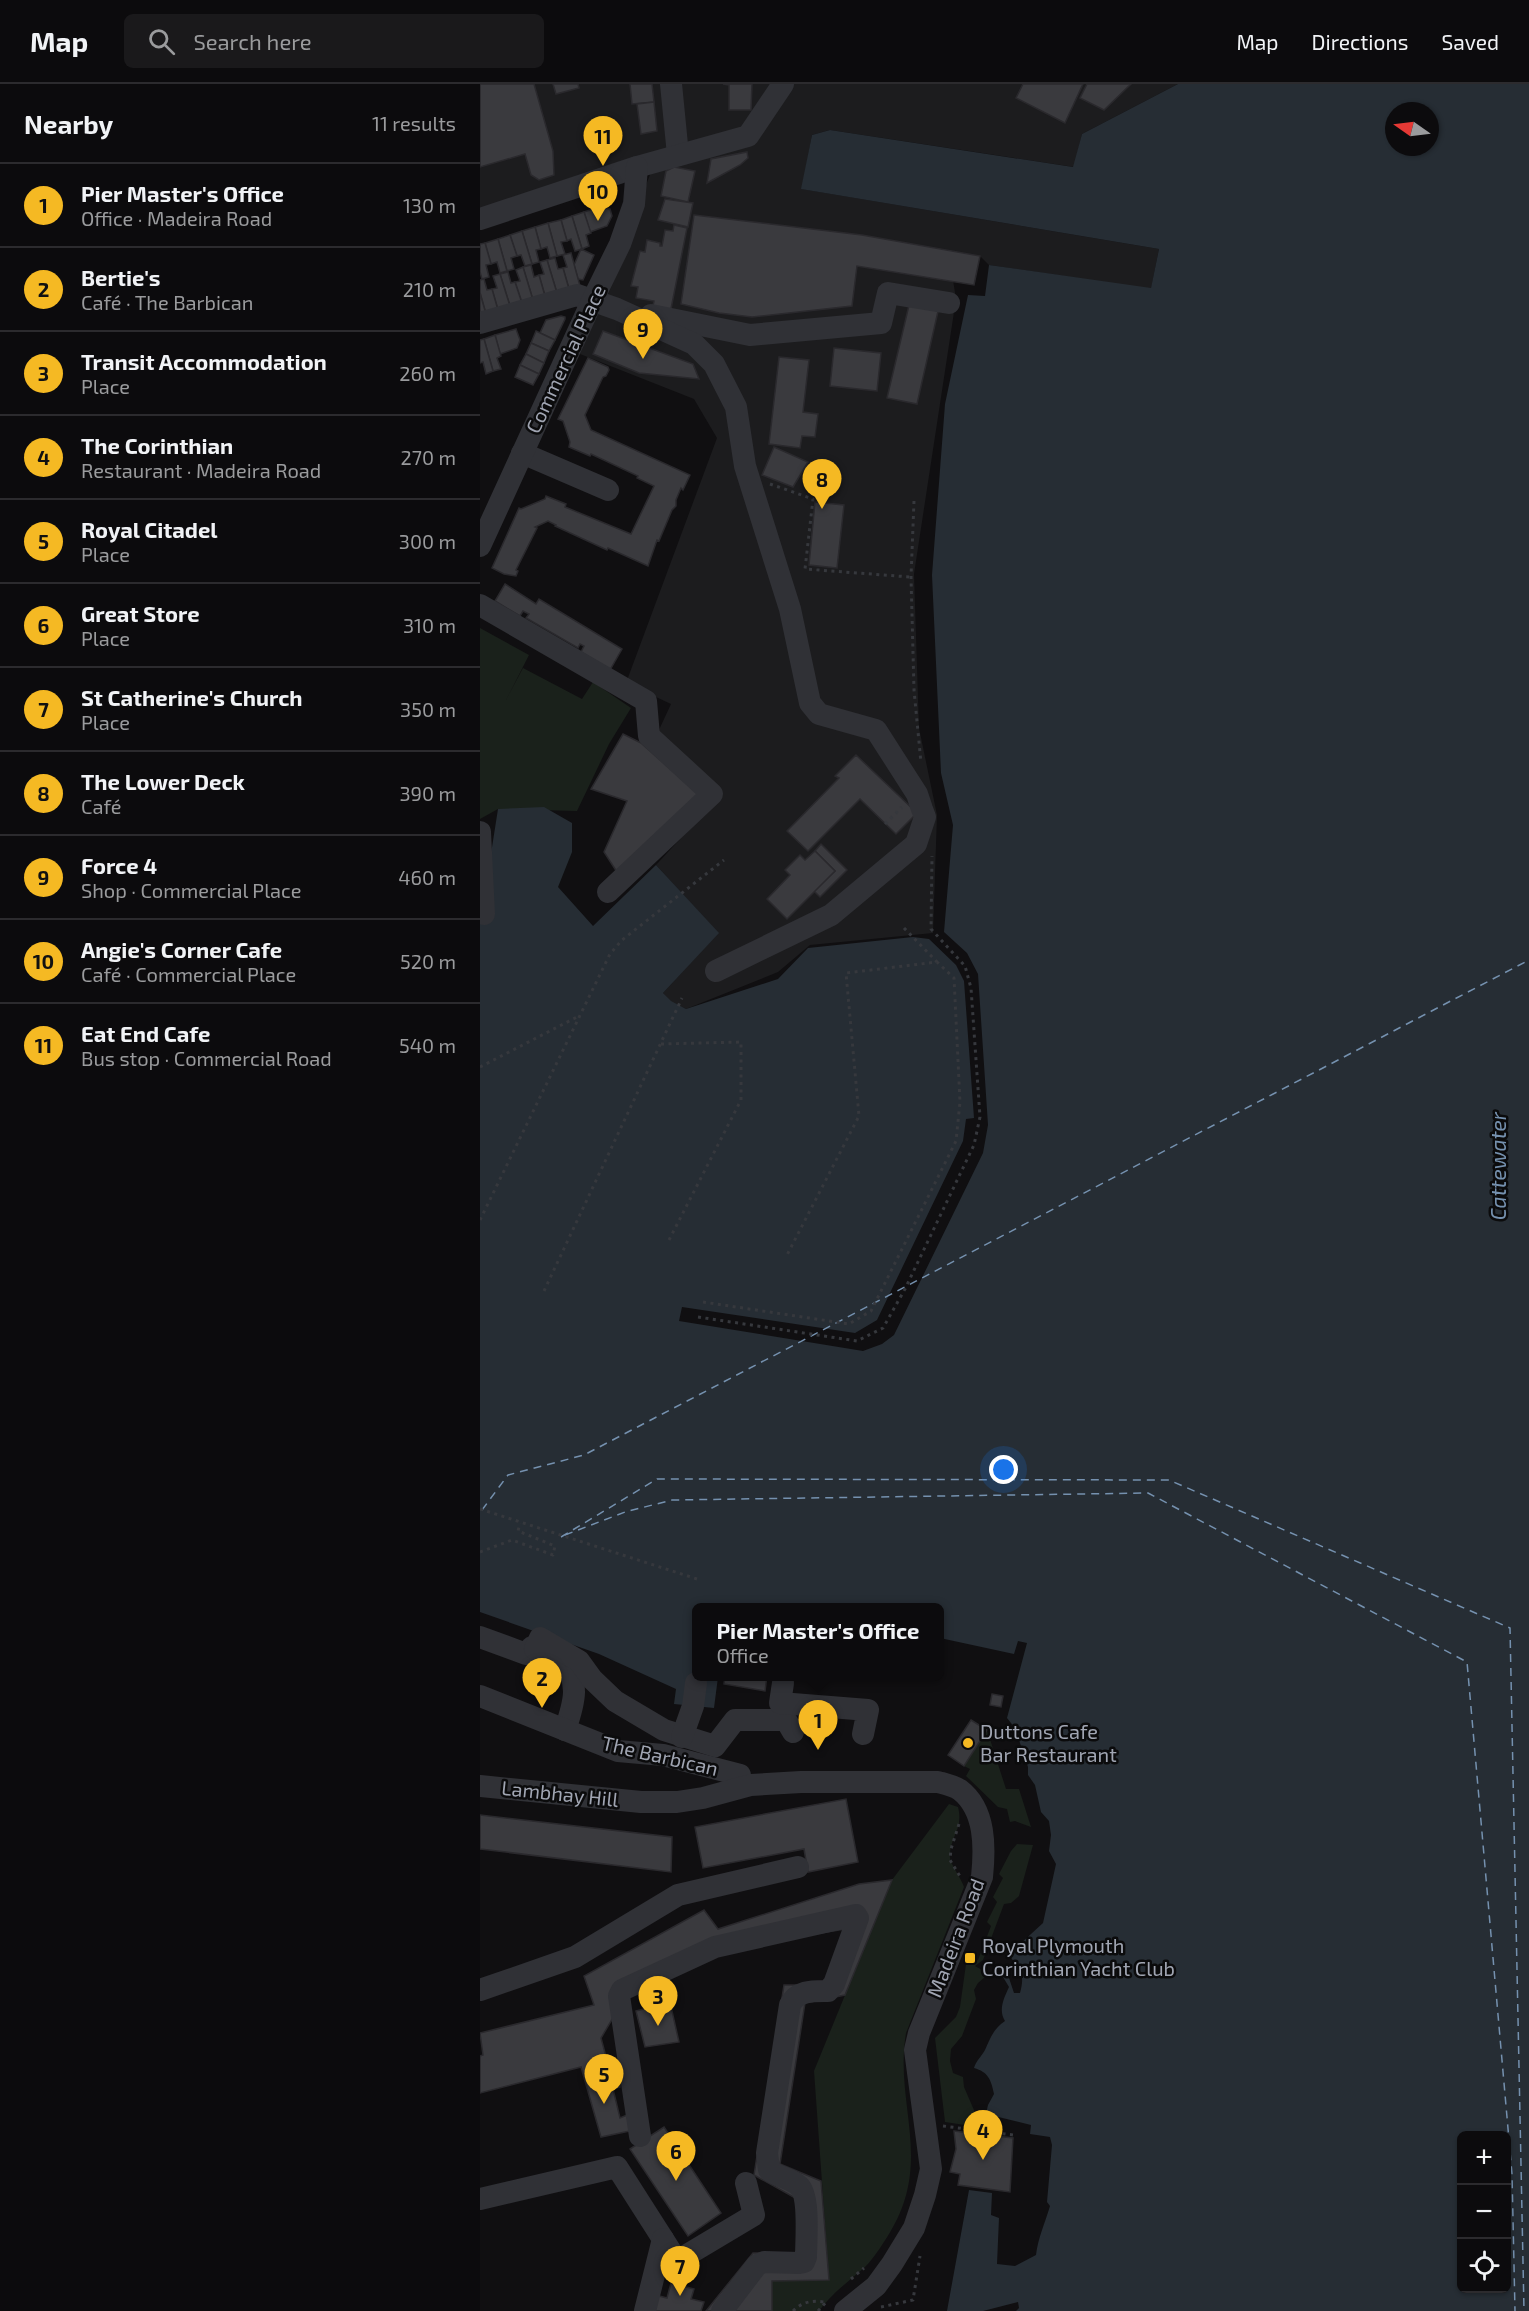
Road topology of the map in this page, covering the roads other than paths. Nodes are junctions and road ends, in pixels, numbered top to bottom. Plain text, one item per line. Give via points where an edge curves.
1 (671, 84) edge
2 (783, 84) edge
3 (678, 155) junction
4 (637, 167) junction
5 (480, 219) edge
6 (593, 299) junction
7 (949, 303) dead end
8 (617, 309) junction
9 (480, 324) edge
10 (522, 453) junction
11 (608, 490) dead end
12 (480, 546) edge
13 (480, 604) edge
14 (480, 832) edge
15 (608, 892) dead end
16 (484, 914) dead end
17 (716, 971) dead end
18 (480, 1637) edge
19 (534, 1648) junction
20 (696, 1683) dead end
21 (783, 1683) dead end
22 (480, 1696) edge
23 (565, 1730) junction
24 (793, 1732) dead end
25 (863, 1734) dead end
26 (682, 1737) junction
27 (740, 1775) dead end
28 (480, 1785) edge
29 (641, 1802) joint
30 (798, 1867) dead end
31 (480, 1990) edge
32 (640, 2136) dead end
33 (746, 2183) dead end
34 (480, 2199) edge
35 (663, 2239) junction
36 (833, 2303) edge
37 (645, 2311) edge
38 (722, 2311) edge

1 - 3 street
2 - 3 street via 748,136
3 - 4 street
4 - 5 street
4 - 6 street, Commercial Place via 634,204
6 - 8 street
6 - 9 street via 577,295
6 - 10 street, Commercial Place
7 - 8 street via 888,293 881,324 750,335
8 - 17 street via 694,344 714,364 736,407 745,466 790,609 810,703 819,714 876,730 917,794 925,817 916,844 831,915
10 - 11 street
10 - 12 street, Commercial Place
13 - 15 street via 646,700 649,736 712,794
14 - 16 street
18 - 19 street via 526,1654
19 - 23 street via 558,1657 573,1676 574,1695
19 - 26 street via 540,1638 560,1647 579,1661 615,1701
20 - 26 street
21 - 25 street via 780,1703 868,1710
22 - 23 street, The Barbican
23 - 27 street, The Barbican via 618,1751 663,1755
24 - 26 street via 786,1720 759,1718 735,1720 715,1746
28 - 29 street, Lambhay Hill
29 - 36 street, Madeira Road via 703,1798 751,1785 938,1782 958,1788 970,1800 982,1827 982,1877 915,2050 931,2169 925,2196 914,2228 876,2286
30 - 31 street via 678,1895 575,1957
32 - 38 street via 619,1996 622,1990 715,1947 856,1915 834,1984 828,1991 804,1992 790,2005 767,2153 769,2170 802,2190 806,2257 799,2263 757,2265
33 - 35 street via 754,2215 677,2261
34 - 35 street via 617,2167
35 - 37 street

